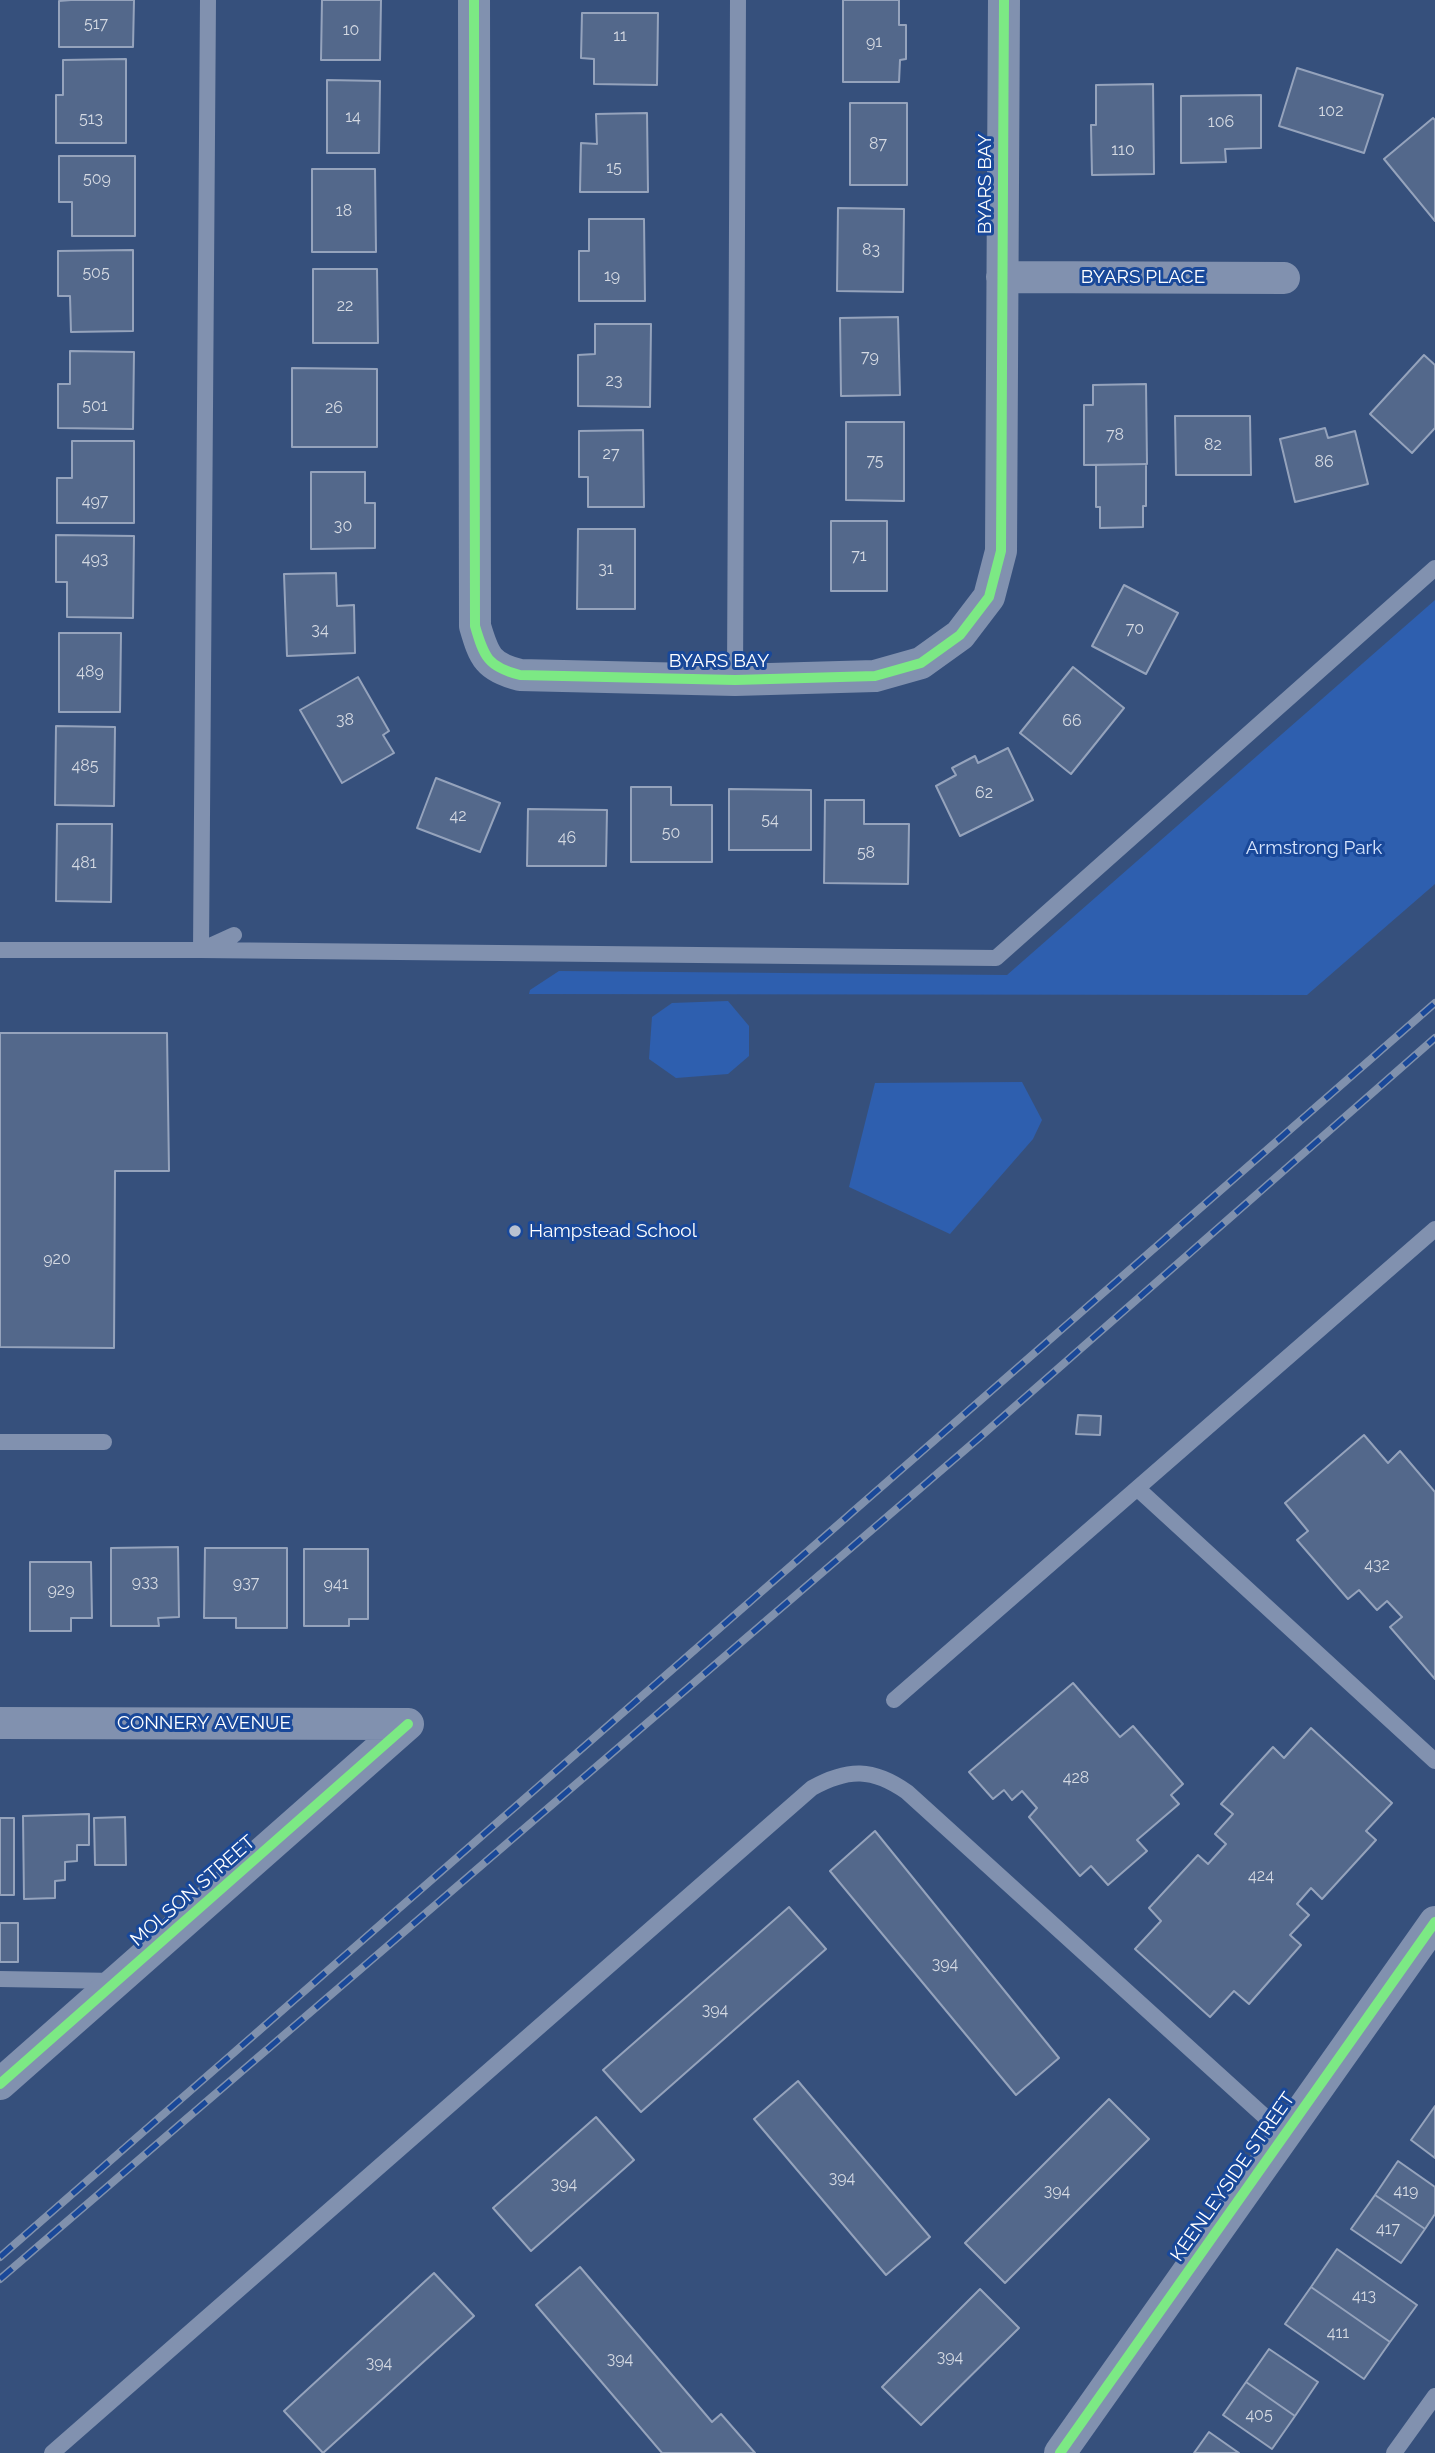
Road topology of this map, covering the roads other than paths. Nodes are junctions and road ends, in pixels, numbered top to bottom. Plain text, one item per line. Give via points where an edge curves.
1 (208, 0) edge
2 (474, 0) edge
3 (738, 0) edge
4 (1004, 0) edge
5 (1002, 277) junction
6 (1284, 278) dead end
7 (1435, 568) edge
8 (735, 680) junction
9 (234, 935) dead end
10 (0, 950) edge
11 (201, 950) junction
12 (1435, 1229) edge
13 (0, 1442) edge
14 (104, 1442) dead end
15 (1138, 1489) junction
16 (894, 1700) dead end
17 (0, 1723) edge
18 (408, 1724) joint
19 (1435, 1761) edge
20 (1435, 1922) edge
21 (0, 1979) edge
22 (118, 1981) junction
23 (0, 2084) edge
24 (1285, 2134) junction
25 (1435, 2396) edge
26 (52, 2453) edge
27 (1060, 2453) edge
28 (1394, 2453) edge

1 - 11 lane
2 - 8 street, BYARS BAY via 475,626 482,650 498,670 520,675
3 - 8 lane
4 - 5 street, BYARS BAY
5 - 6 street, BYARS PLACE
5 - 8 street, BYARS BAY via 1001,551 989,597 960,635 921,663 875,676
7 - 11 lane via 996,958
9 - 11 lane
10 - 11 lane
12 - 15 lane
13 - 14 lane
15 - 16 lane
15 - 19 lane
17 - 18 street, CONNERY AVENUE
18 - 22 street, MOLSON STREET
20 - 24 street, KEENLEYSIDE STREET
21 - 22 lane
22 - 23 street, MOLSON STREET
24 - 26 lane via 907,1792 869,1774 838,1775 812,1788
24 - 27 street, KEENLEYSIDE STREET
25 - 28 lane

